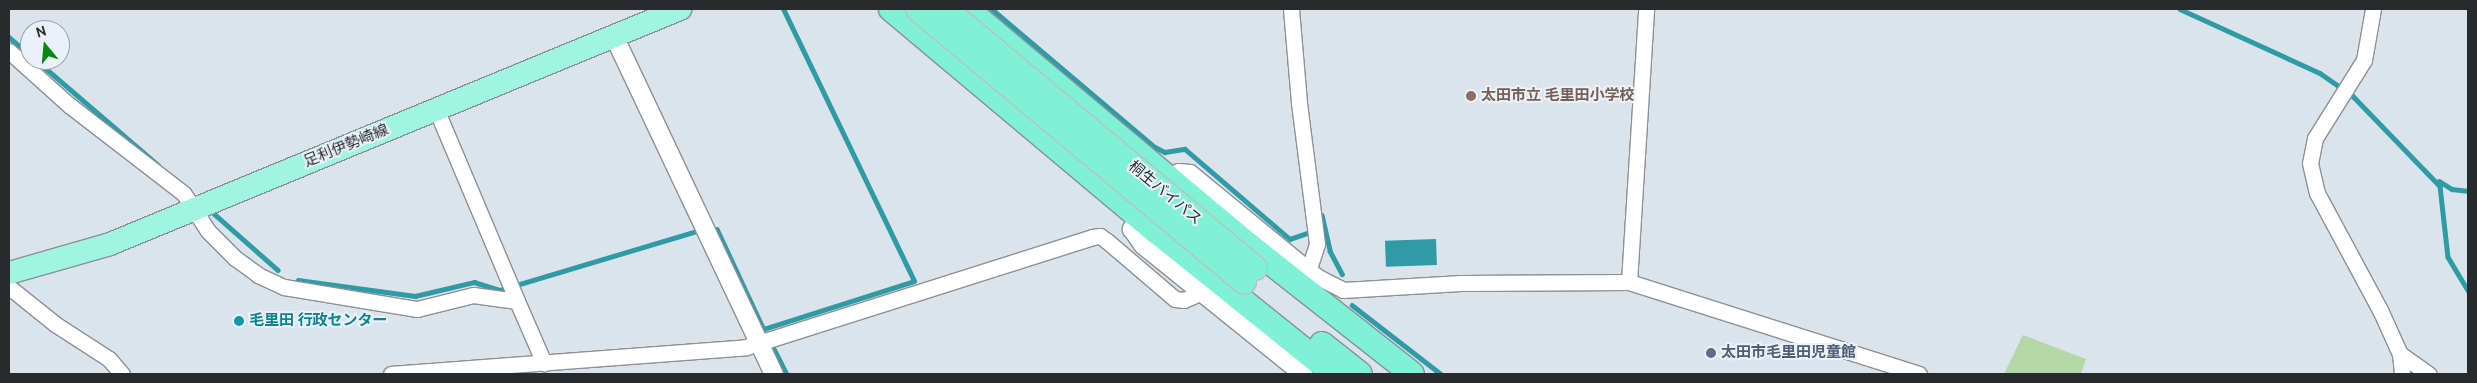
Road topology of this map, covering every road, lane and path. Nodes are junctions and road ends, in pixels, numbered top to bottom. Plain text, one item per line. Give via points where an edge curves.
1 (680, 9) edge
2 (891, 9) edge
3 (918, 9) edge
4 (945, 9) edge
5 (967, 9) edge
6 (1291, 9) edge
7 (1646, 9) edge
8 (2372, 9) edge
9 (614, 36) junction
10 (9, 51) edge
11 (436, 109) junction
12 (1169, 178) junction
13 (192, 208) junction
14 (1139, 215) junction
15 (1309, 270) junction
16 (9, 273) edge
17 (1249, 275) junction
18 (1629, 282) junction
19 (9, 287) edge
20 (513, 290) junction
21 (1200, 293) junction
22 (766, 339) junction
23 (2400, 354) junction
24 (544, 362) junction
25 (122, 374) edge
26 (391, 374) edge
27 (774, 374) edge
28 (1303, 374) edge
29 (1334, 374) edge
30 (1360, 374) edge
31 (1387, 374) edge
32 (1412, 374) edge
33 (1919, 374) edge
34 (2402, 374) edge
35 (2429, 374) edge

1 - 9 main road, 足利伊勢崎線
2 - 14 highway
3 - 17 highway, 桐生バイパス, bridge
4 - 17 highway, 桐生バイパス, bridge
5 - 12 highway
6 - 15 street via 1317,244
7 - 18 street
8 - 23 street via 2364,60 2316,138 2310,164 2317,193
9 - 11 main road, 足利伊勢崎線
9 - 22 street
10 - 13 street via 69,105 184,194
11 - 13 main road, 足利伊勢崎線
11 - 20 street
12 - 14 street
12 - 15 street via 1178,171 1190,172
12 - 32 highway
13 - 16 main road, 足利伊勢崎線 via 110,244
13 - 20 street via 208,231 235,258 258,275 284,287 417,308
14 - 21 street via 1132,229 1133,235
14 - 29 highway
15 - 18 street via 1343,290 1461,283
17 - 30 highway, 桐生バイパス
17 - 31 highway, 桐生バイパス
18 - 33 street
19 - 25 street via 109,359
20 - 24 street
21 - 22 street via 1184,300 1175,299 1100,236
21 - 28 street
22 - 24 street via 746,347
22 - 27 street
23 - 34 street
23 - 35 street
24 - 26 street

